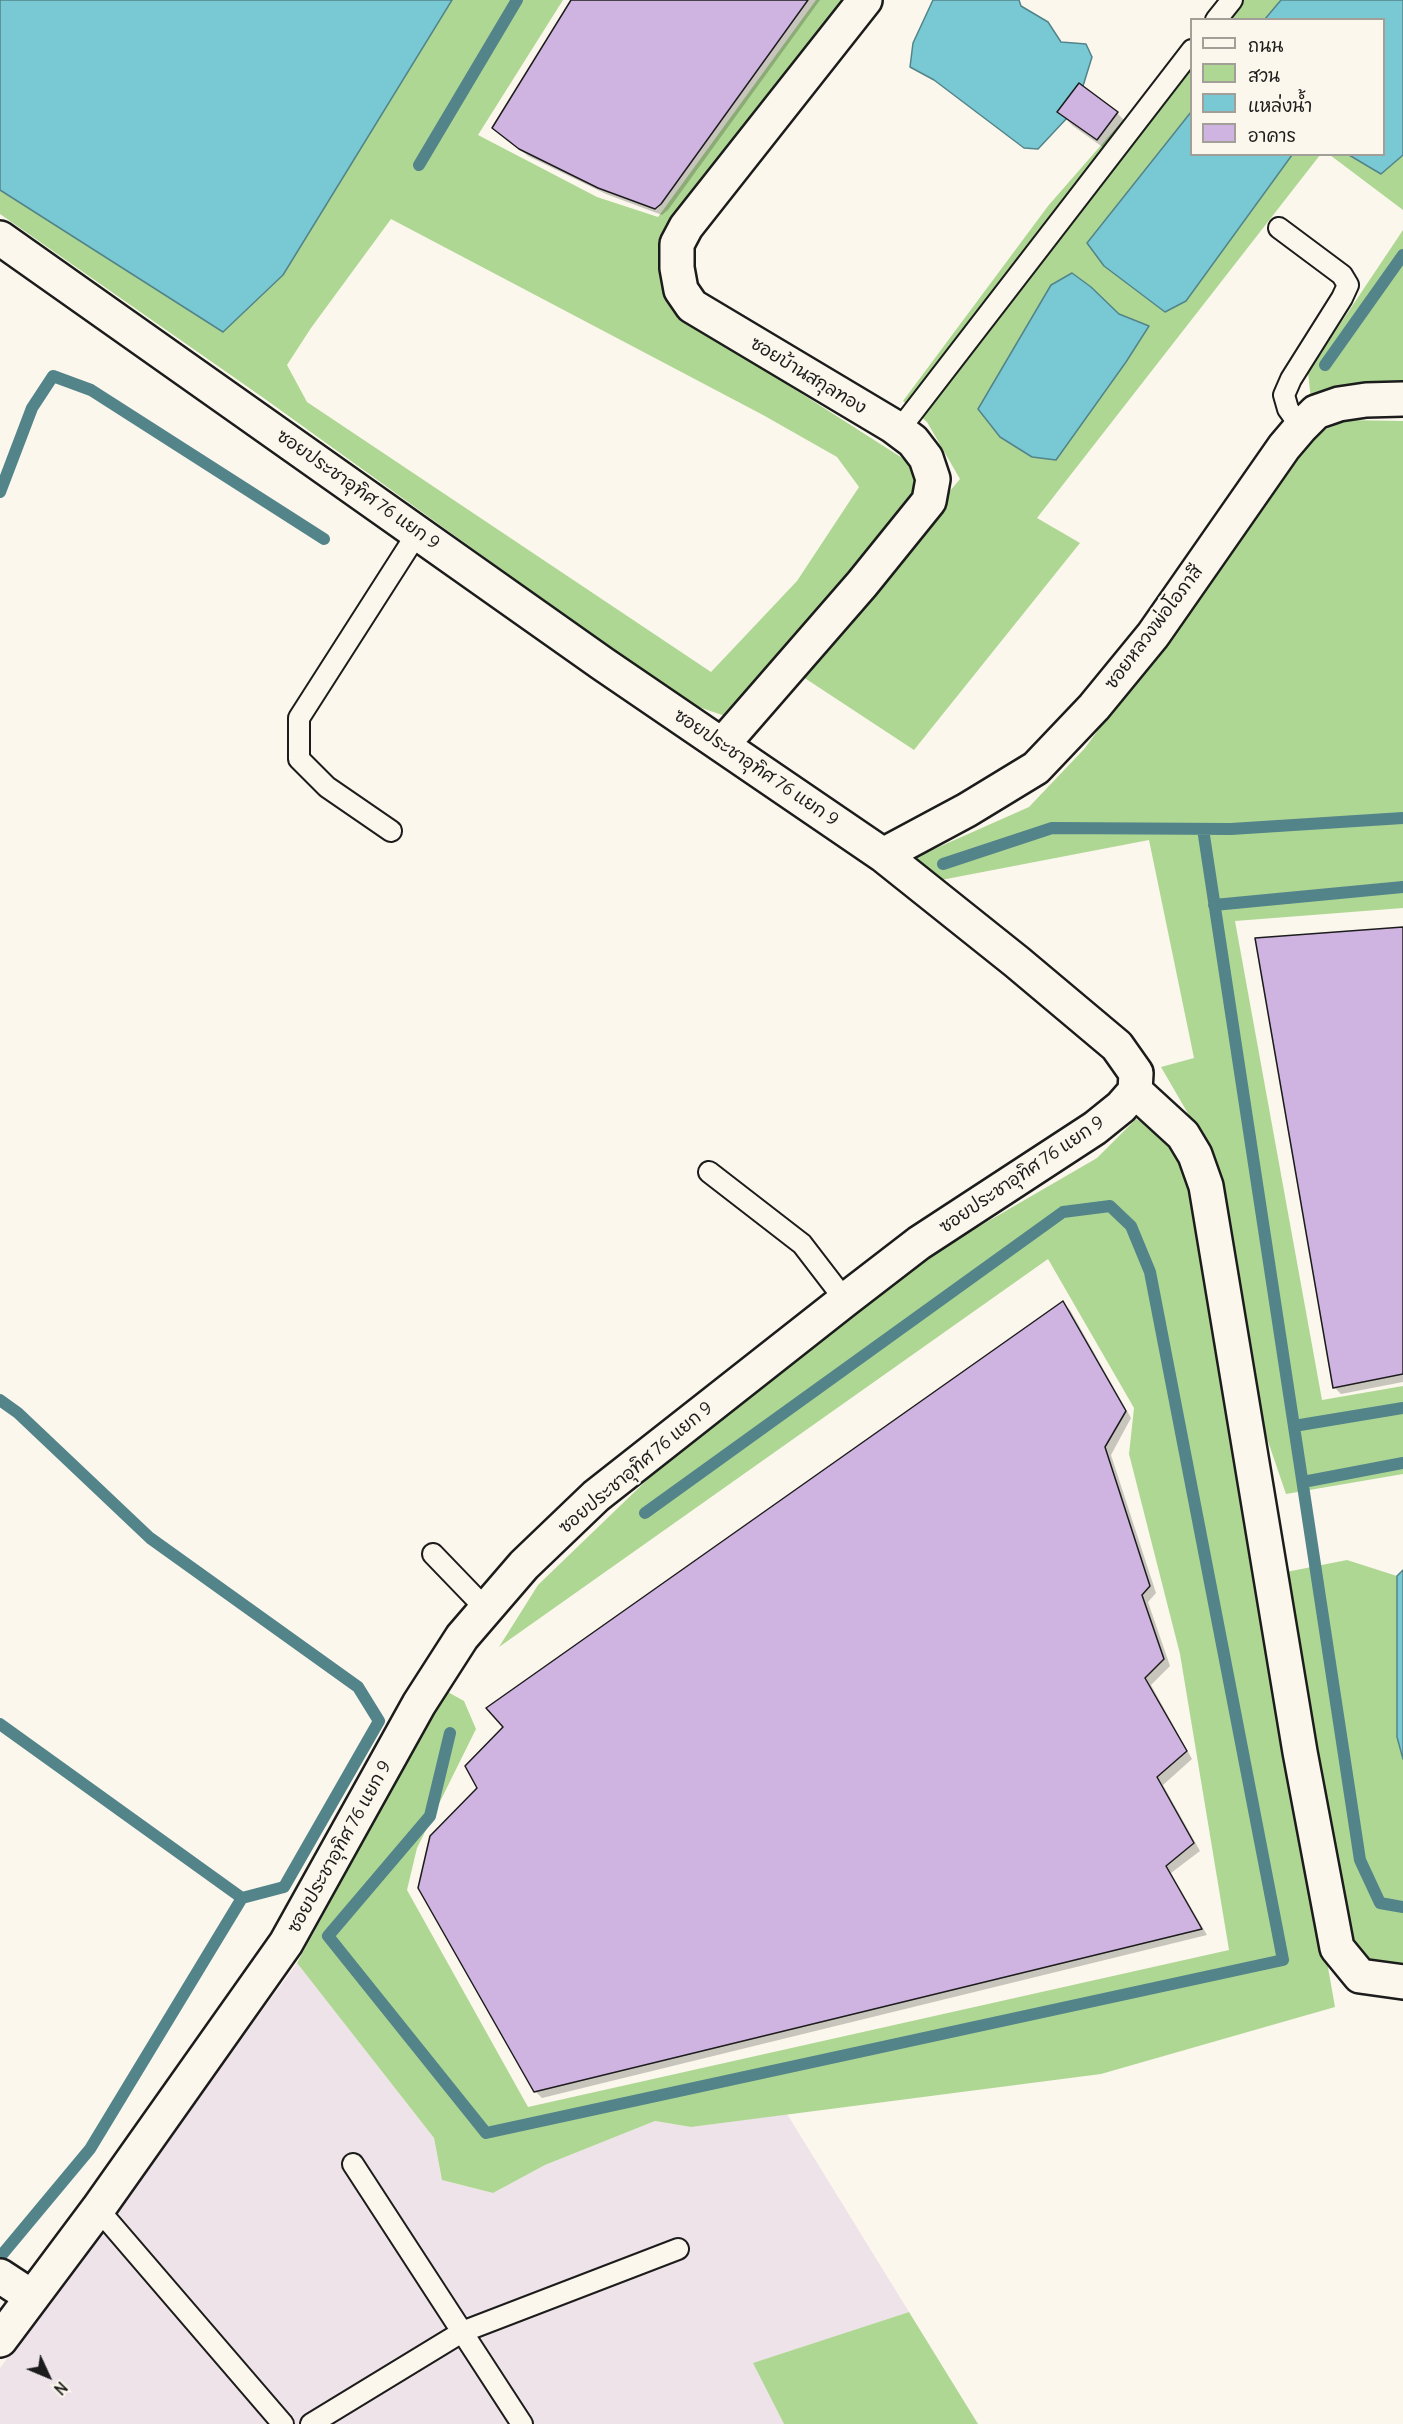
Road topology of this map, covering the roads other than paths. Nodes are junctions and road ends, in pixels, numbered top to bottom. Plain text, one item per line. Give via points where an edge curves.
1 (865, 0) edge
2 (1232, 0) edge
3 (1218, 18) edge
4 (1190, 51) edge
5 (1279, 228) dead end
6 (0, 238) edge
7 (1403, 399) edge
8 (1301, 427) junction
9 (898, 430) junction
10 (418, 532) junction
11 (722, 745) junction
12 (391, 831) dead end
13 (883, 855) junction
14 (1135, 1091) junction
15 (709, 1172) dead end
16 (845, 1300) junction
17 (433, 1554) dead end
18 (486, 1609) junction
19 (1403, 1983) edge
20 (353, 2164) dead end
21 (98, 2209) junction
22 (678, 2249) dead end
23 (0, 2276) edge
24 (32, 2297) junction
25 (462, 2332) junction
26 (0, 2340) edge
27 (283, 2424) edge
28 (311, 2424) edge
29 (522, 2424) edge

1 - 9 street, ซอยบ้านสกุลทอง via 686,227 677,244 677,268 681,290 692,306
2 - 3 lane
4 - 9 lane
5 - 8 lane via 1342,275 1348,285 1284,395 1288,409
6 - 10 street, ซอยประชาอุทิศ 76 แยก 9
7 - 8 street, ซอยหลวงพ่อโอภาสี via 1339,404 1316,412
8 - 13 street, ซอยหลวงพ่อโอภาสี via 1153,635 1094,708 1036,768
9 - 11 street, ซอยบ้านสกุลทอง via 926,458 933,479 929,501
10 - 11 street, ซอยประชาอุทิศ 76 แยก 9
10 - 12 lane via 299,718 299,759 327,787
11 - 13 street, ซอยประชาอุทิศ 76 แยก 9
13 - 14 street, ซอยประชาอุทิศ 76 แยก 9 via 1117,1046 1136,1073
14 - 16 street, ซอยประชาอุทิศ 76 แยก 9 via 1095,1128 920,1243
14 - 19 street via 1183,1135 1206,1186 1300,1752 1337,1948 1360,1976
15 - 16 lane via 802,1244
16 - 18 street, ซอยประชาอุทิศ 76 แยก 9 via 596,1496 524,1565
17 - 18 lane
18 - 21 street, ซอยประชาอุทิศ 76 แยก 9 via 462,1637 418,1704 286,1943
20 - 25 lane
21 - 24 street, ซอยประชาอุทิศ 76 แยก 9
21 - 27 lane
22 - 25 lane
23 - 24 street
24 - 26 street, ซอยประชาอุทิศ 76 แยก 9
25 - 28 lane
25 - 29 lane

